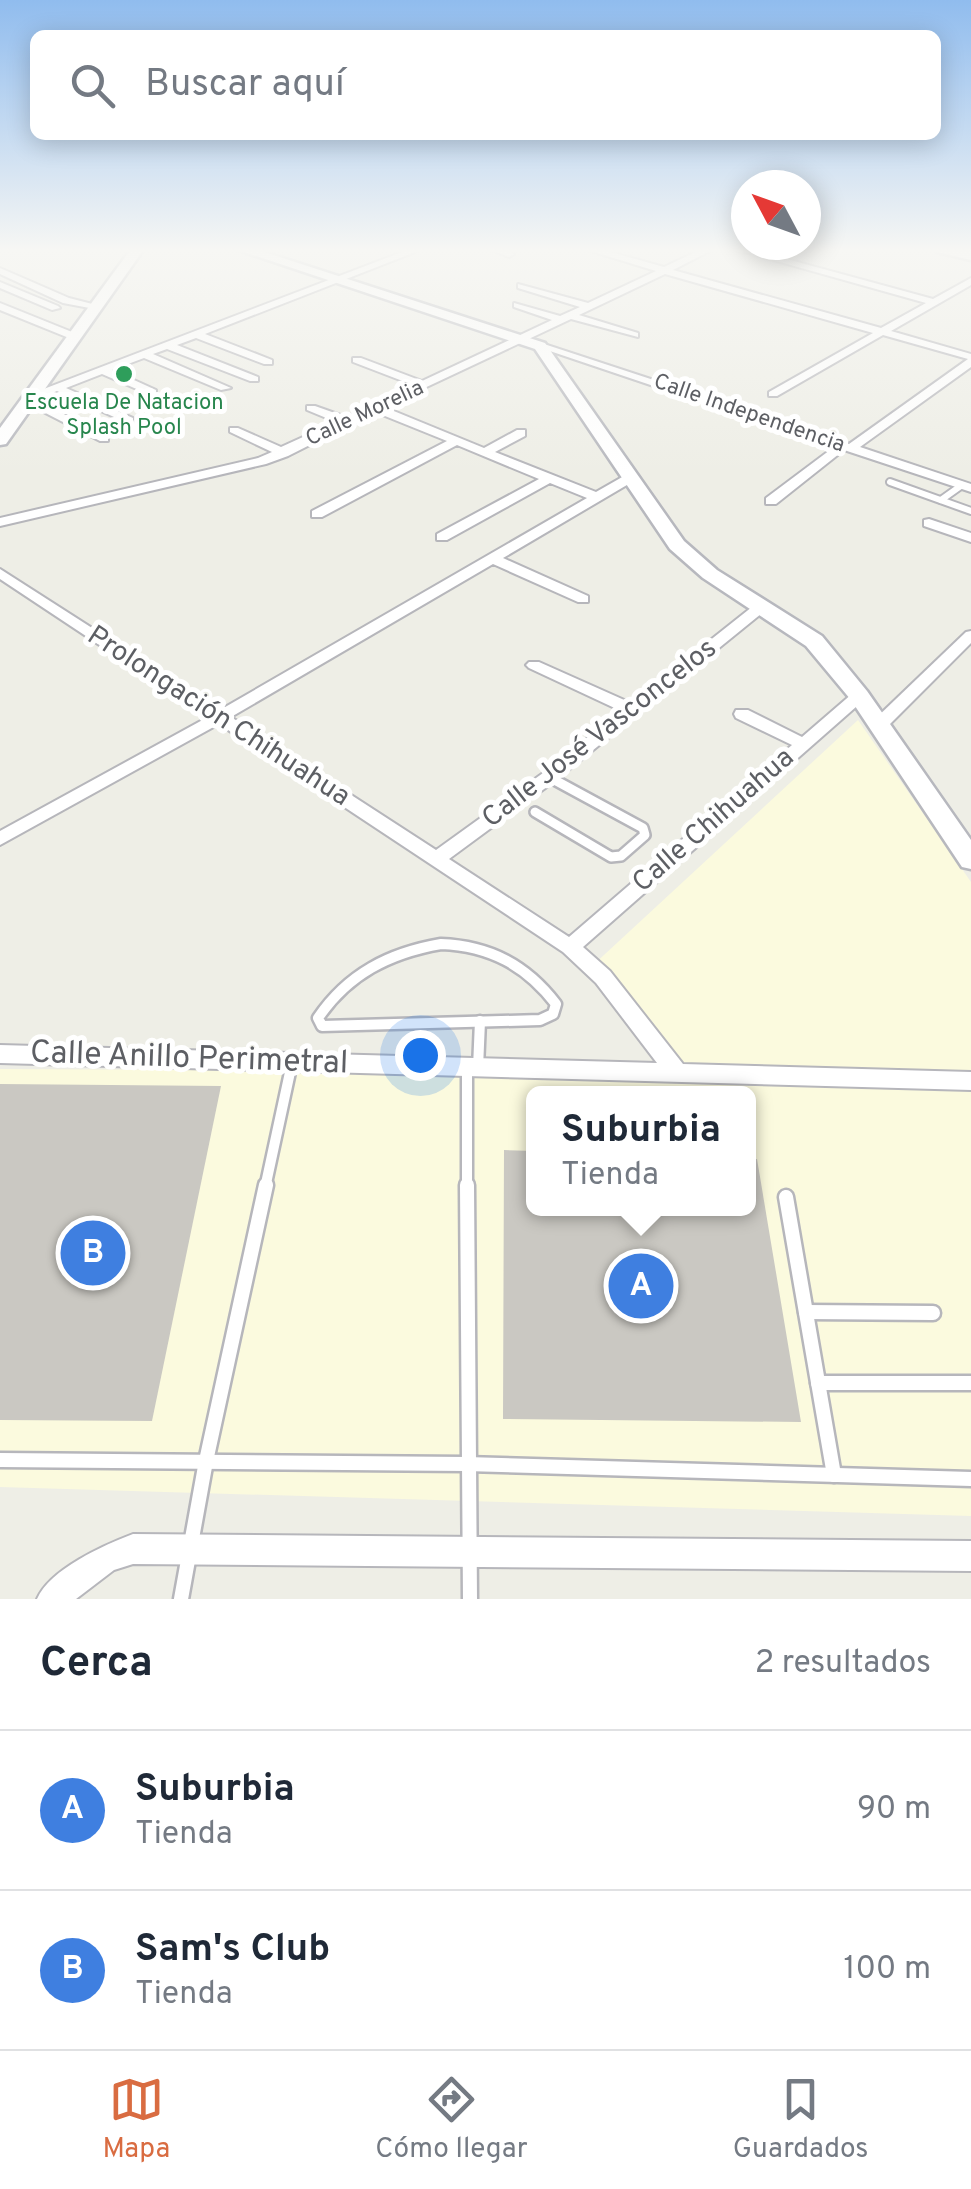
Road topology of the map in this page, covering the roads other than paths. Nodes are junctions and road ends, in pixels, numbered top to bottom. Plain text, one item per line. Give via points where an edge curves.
1 (43, 324) edge
2 (82, 324) edge
3 (227, 324) edge
4 (472, 324) edge
5 (559, 324) edge
6 (589, 324) edge
7 (850, 324) edge
8 (896, 324) edge
9 (880, 332) junction
10 (198, 335) junction
11 (634, 335) dead end
12 (73, 336) junction
13 (531, 343) junction
14 (169, 346) junction
15 (146, 355) junction
16 (971, 359) edge
17 (357, 360) dead end
18 (268, 362) dead end
19 (104, 371) junction
20 (254, 379) dead end
21 (425, 386) junction
22 (58, 388) junction
23 (224, 388) dead end
24 (152, 392) dead end
25 (773, 394) dead end
26 (30, 399) junction
27 (312, 408) dead end
28 (378, 409) junction
29 (128, 420) dead end
30 (348, 422) junction
31 (234, 430) dead end
32 (521, 433) dead end
33 (104, 438) dead end
34 (0, 440) edge
35 (456, 441) junction
36 (846, 448) junction
37 (483, 452) junction
38 (284, 453) junction
39 (628, 479) junction
40 (546, 480) junction
41 (890, 482) dead end
42 (966, 486) edge
43 (596, 497) junction
44 (771, 500) dead end
45 (942, 500) junction
46 (971, 510) edge
47 (317, 514) dead end
48 (0, 522) edge
49 (929, 523) dead end
50 (442, 537) dead end
51 (971, 538) edge
52 (494, 559) junction
53 (0, 573) edge
54 (584, 599) dead end
55 (762, 606) junction
56 (971, 635) edge
57 (534, 665) dead end
58 (858, 696) junction
59 (632, 710) junction
60 (742, 714) dead end
61 (218, 718) junction
62 (879, 725) junction
63 (803, 744) junction
64 (549, 777) junction
65 (535, 812) dead end
66 (0, 838) edge
67 (436, 859) junction
68 (971, 860) edge
69 (570, 946) junction
70 (480, 1021) junction
71 (0, 1054) edge
72 (292, 1062) junction
73 (473, 1068) junction
74 (678, 1074) junction
75 (971, 1082) edge
76 (786, 1197) dead end
77 (806, 1312) junction
78 (933, 1313) dead end
79 (818, 1383) junction
80 (971, 1383) edge
81 (0, 1460) edge
82 (206, 1461) junction
83 (466, 1464) junction
84 (834, 1475) junction
85 (971, 1479) edge
86 (188, 1550) junction
87 (469, 1550) junction
88 (971, 1556) edge
89 (52, 1599) edge
90 (181, 1599) edge
91 (470, 1599) edge

1 - 12 street
2 - 12 main road
3 - 10 street
4 - 13 main road, Calle Independencia
5 - 13 street, Calle Morelia
6 - 11 street
7 - 9 street
8 - 9 street
9 - 16 street
9 - 25 street
10 - 14 street
10 - 18 street
12 - 26 main road
13 - 21 street, Calle Morelia
13 - 36 street, Calle Independencia
13 - 39 main road
14 - 15 street
14 - 20 street
15 - 19 street
15 - 23 street
16 - 36 street
17 - 21 street
19 - 22 street
19 - 24 street
21 - 28 street, Calle Morelia
22 - 26 street
22 - 29 street
26 - 33 street
26 - 34 main road
27 - 30 street
28 - 30 street, Calle Morelia
28 - 35 street
30 - 38 street, Calle Morelia
31 - 38 street
32 - 37 street
35 - 37 street
35 - 47 street
36 - 42 street, Calle Independencia
36 - 44 street
37 - 40 street
38 - 48 street, Calle Morelia
39 - 43 street
39 - 55 main road via 692,560
40 - 43 street
40 - 50 street
41 - 45 lane
42 - 45 lane
43 - 52 street
45 - 46 lane
49 - 51 street
52 - 54 street
52 - 61 street
53 - 61 street, Prolongación Chihuahua
55 - 58 main road via 814,642
55 - 59 street, Calle José Vasconcelos
56 - 62 street
57 - 59 street
58 - 62 main road
58 - 63 street, Calle Chihuahua
59 - 64 street, Calle José Vasconcelos
60 - 63 street
61 - 66 street
61 - 67 street, Prolongación Chihuahua
62 - 68 main road
63 - 69 street, Calle Chihuahua
64 - 65 lane via 645,835 621,856 610,857
64 - 67 street, Calle José Vasconcelos
67 - 69 street
69 - 74 street via 603,976
70 - 70 lane via 540,1020 556,1004 516,964 486,948 440,944 372,966 329,998 318,1018 322,1026 348,1027
70 - 73 lane
71 - 72 street, Calle Anillo Perimetral
72 - 73 street, Calle Anillo Perimetral
72 - 82 lane
73 - 74 street, Calle Anillo Perimetral
73 - 83 lane
74 - 75 street, Calle Anillo Perimetral
76 - 77 lane
77 - 78 lane
77 - 79 lane
79 - 80 lane
79 - 84 lane
81 - 82 lane
82 - 83 lane
82 - 86 lane
83 - 84 lane
83 - 87 lane
84 - 85 lane
86 - 87 street
86 - 89 street via 124,1551
86 - 90 lane
87 - 88 street
87 - 91 lane

